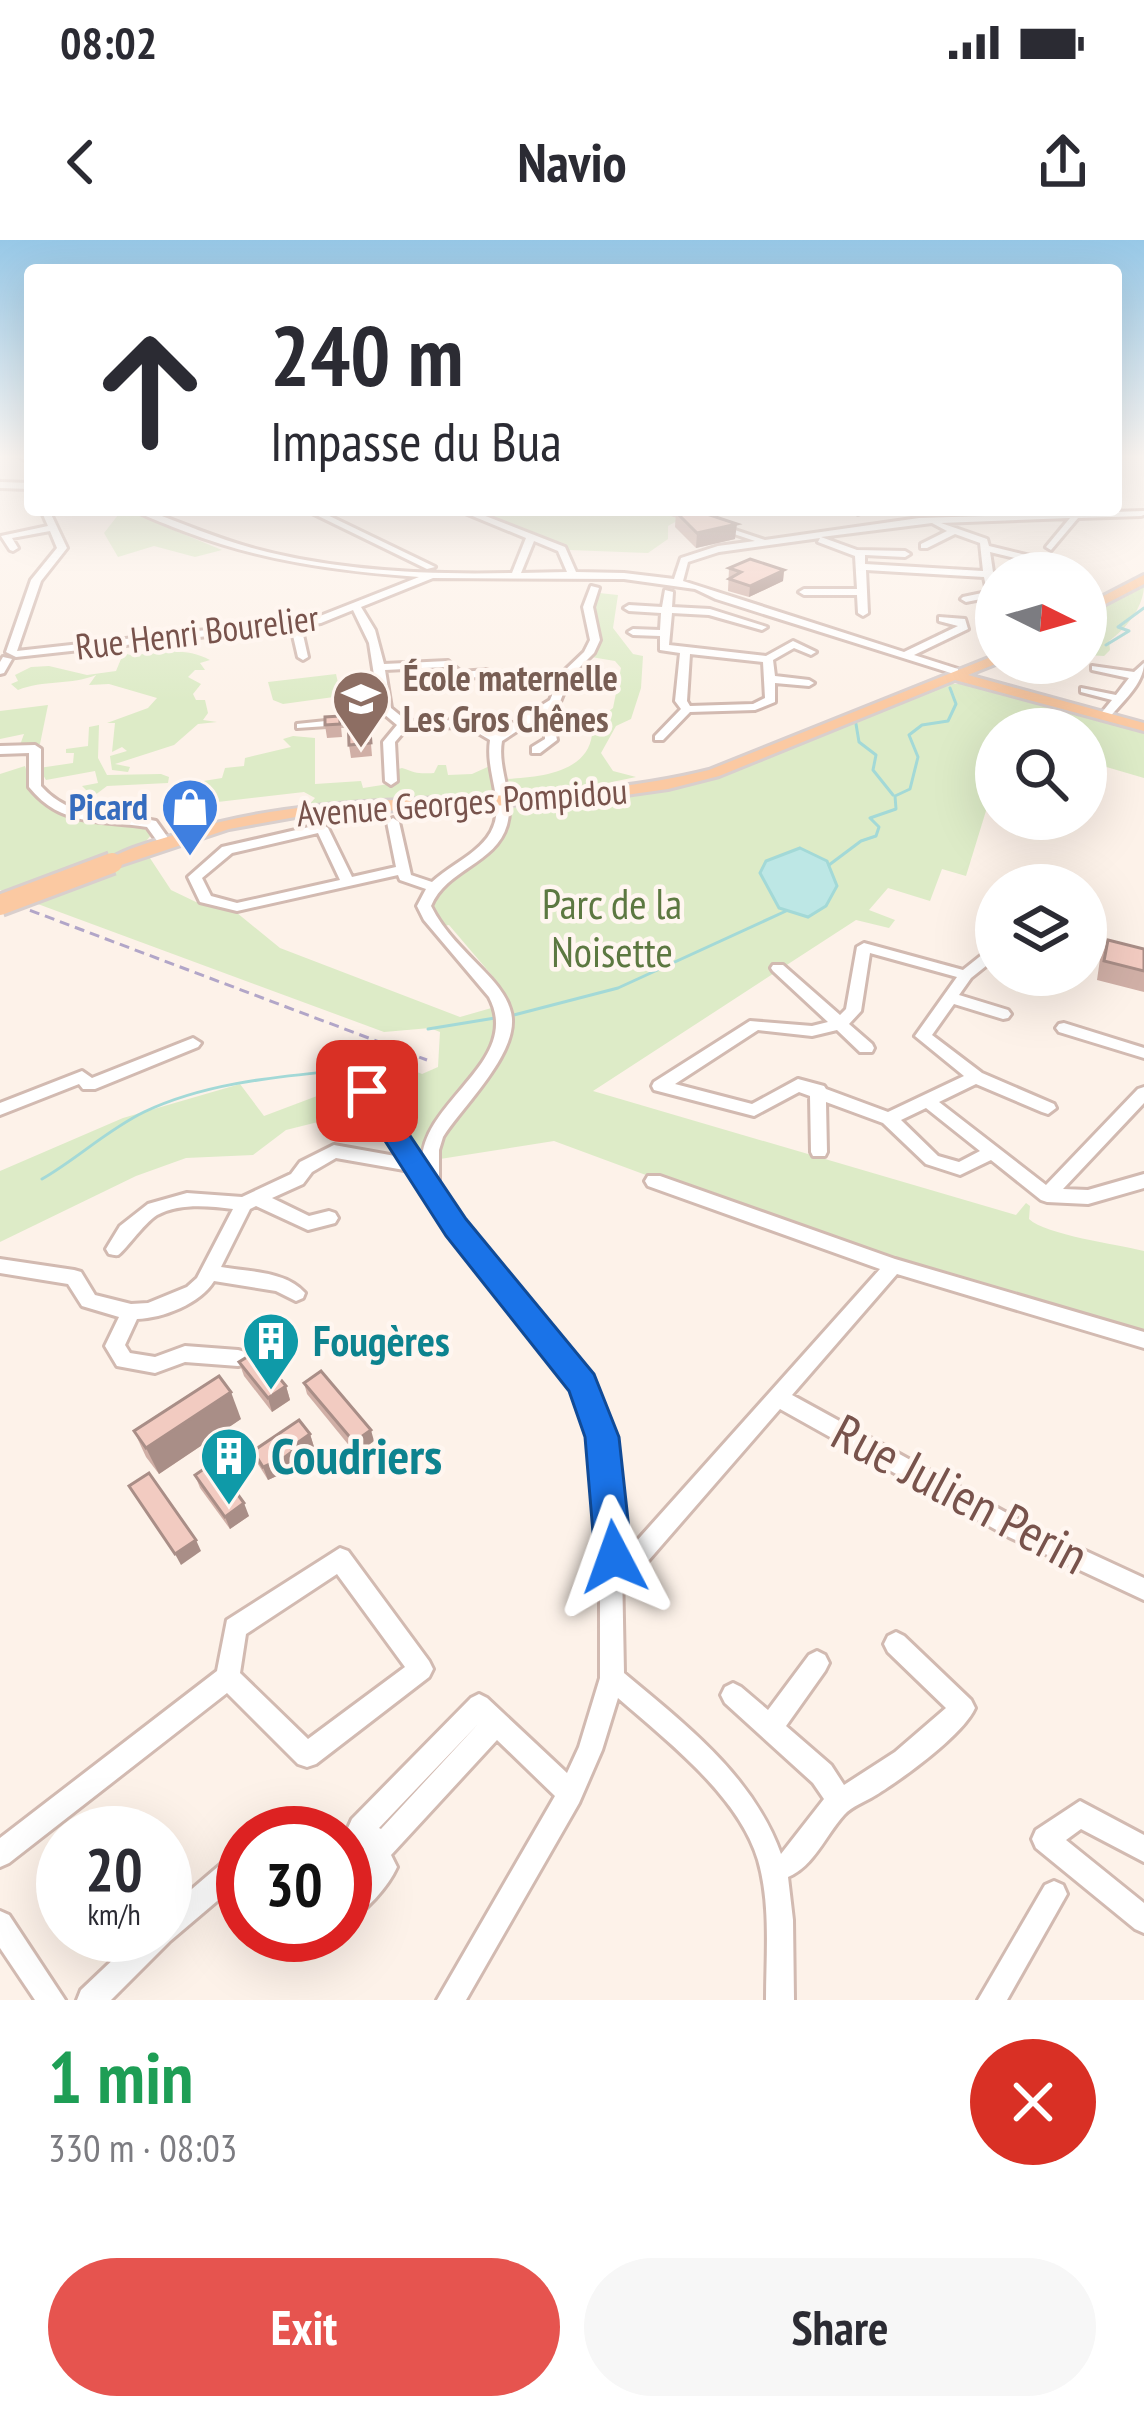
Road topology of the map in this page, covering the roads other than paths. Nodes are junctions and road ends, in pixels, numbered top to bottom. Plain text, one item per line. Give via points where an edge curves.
1 (7, 537) edge
2 (57, 537) edge
3 (216, 537) edge
4 (368, 537) edge
5 (752, 537) edge
6 (810, 537) edge
7 (811, 537) edge
8 (941, 537) edge
9 (973, 537) edge
10 (1059, 537) edge
11 (532, 538) joint
12 (767, 542) junction
13 (924, 546) dead end
14 (1051, 547) dead end
15 (13, 548) dead end
16 (986, 548) junction
17 (859, 552) junction
18 (987, 552) edge
19 (1001, 552) edge
20 (905, 554) dead end
21 (861, 567) junction
22 (426, 572) junction
23 (975, 575) edge
24 (514, 578) junction
25 (565, 579) junction
26 (1144, 579) edge
27 (678, 582) junction
28 (594, 588) junction
29 (700, 590) junction
30 (668, 592) junction
31 (804, 592) dead end
32 (862, 592) junction
33 (975, 598) edge
34 (966, 599) dead end
35 (1107, 599) edge
36 (24, 608) junction
37 (357, 608) junction
38 (629, 608) dead end
39 (7, 609) dead end
40 (666, 610) junction
41 (863, 613) dead end
42 (943, 619) dead end
43 (296, 624) junction
44 (762, 627) dead end
45 (633, 632) dead end
46 (664, 633) junction
47 (685, 652) junction
48 (811, 652) dead end
49 (906, 655) junction
50 (302, 657) dead end
51 (6, 658) edge
52 (768, 658) junction
53 (975, 666) edge
54 (380, 667) junction
55 (1107, 669) edge
56 (1140, 671) edge
57 (955, 674) junction
58 (482, 677) dead end
59 (770, 679) junction
60 (809, 683) dead end
61 (989, 685) junction
62 (927, 688) junction
63 (1085, 690) dead end
64 (1120, 699) junction
65 (1075, 708) edge
66 (385, 709) junction
67 (687, 709) junction
68 (869, 710) junction
69 (1107, 714) edge
70 (1107, 717) edge
71 (526, 721) junction
72 (404, 725) junction
73 (301, 726) dead end
74 (1144, 727) edge
75 (659, 738) dead end
76 (496, 739) junction
77 (0, 749) edge
78 (536, 750) dead end
79 (391, 781) dead end
80 (503, 801) junction
81 (393, 822) dead end
82 (164, 842) junction
83 (402, 870) junction
84 (348, 882) junction
85 (434, 886) junction
86 (0, 903) edge
87 (778, 968) dead end
88 (975, 968) edge
89 (967, 975) junction
90 (949, 997) junction
91 (1003, 1014) dead end
92 (840, 1024) junction
93 (1064, 1028) dead end
94 (194, 1043) dead end
95 (866, 1048) dead end
96 (1144, 1053) edge
97 (976, 1077) junction
98 (818, 1090) junction
99 (367, 1091) dead end
100 (1144, 1093) edge
101 (929, 1102) junction
102 (1048, 1108) dead end
103 (0, 1109) edge
104 (889, 1119) junction
105 (819, 1152) dead end
106 (992, 1152) junction
107 (654, 1181) dead end
108 (1141, 1186) edge
109 (430, 1190) junction
110 (1047, 1195) junction
111 (250, 1201) junction
112 (329, 1218) dead end
113 (115, 1250) dead end
114 (0, 1266) edge
115 (893, 1266) junction
116 (209, 1273) junction
117 (296, 1293) dead end
118 (131, 1312) junction
119 (1144, 1340) edge
120 (238, 1358) edge
121 (777, 1397) junction
122 (614, 1557) junction
123 (1144, 1588) edge
124 (896, 1644) dead end
125 (817, 1663) dead end
126 (228, 1677) junction
127 (612, 1678) junction
128 (733, 1695) dead end
129 (769, 1728) junction
130 (570, 1794) junction
131 (839, 1800) junction
132 (1144, 1849) edge
133 (0, 1853) edge
134 (773, 1870) junction
135 (372, 1880) edge
136 (216, 1885) edge
137 (1054, 1894) dead end
138 (192, 1906) edge
139 (1144, 1920) edge
140 (0, 1924) edge
141 (131, 1962) edge
142 (51, 2000) edge
143 (91, 2000) edge
144 (451, 2000) edge
145 (780, 2000) edge
146 (992, 2000) edge

1 - 15 street
2 - 36 street via 62,548
3 - 22 street via 270,556
4 - 22 street via 430,566
5 - 12 street
6 - 12 street
7 - 17 street
8 - 13 street
9 - 16 street
10 - 14 street
11 - 24 street
11 - 25 street via 565,551
12 - 27 street via 690,556
16 - 18 street
16 - 19 street
17 - 20 street
17 - 21 street
21 - 23 street
21 - 32 street
22 - 24 street
22 - 37 street, Rue Henri Bourelier
24 - 25 street
25 - 27 street
25 - 28 street
26 - 35 main road
27 - 29 street
28 - 30 street
28 - 71 street via 593,646 565,676 555,702
29 - 30 street
29 - 49 street
30 - 40 street
31 - 32 street
32 - 41 street
33 - 34 street
36 - 39 street
36 - 51 street
37 - 43 street, Rue Henri Bourelier
37 - 54 street
38 - 40 street
40 - 44 street
40 - 46 street
42 - 49 street via 964,627
43 - 50 street
43 - 51 street, Rue Henri Bourelier
45 - 46 street
46 - 47 street via 664,648
47 - 52 street
47 - 67 street
48 - 52 street via 793,644
49 - 57 street
52 - 59 street
53 - 57 main road, Avenue Georges Pompidou
54 - 58 street via 448,664 458,676
54 - 66 street
55 - 56 street
56 - 64 street
57 - 61 main road
57 - 62 main road, Avenue Georges Pompidou
57 - 68 main road, Avenue Georges Pompidou
59 - 60 street
59 - 67 street via 771,700 760,706
61 - 62 main road
61 - 65 main road
62 - 68 main road, Avenue Georges Pompidou
63 - 64 street
64 - 69 street
66 - 72 street
66 - 73 street via 357,721
67 - 75 street
68 - 80 main road, Avenue Georges Pompidou via 690,780 588,798
70 - 74 main road
71 - 76 street
71 - 78 street via 551,732
72 - 76 street via 470,723
72 - 79 street via 389,742
76 - 80 street
77 - 82 street via 35,749 35,787 55,807 151,824
80 - 82 main road, Avenue Georges Pompidou via 338,806
80 - 85 street via 496,837
81 - 83 street
82 - 86 main road, Avenue Georges Pompidou, bridge
83 - 84 street
83 - 85 street via 410,881
84 - 84 street via 237,907 205,899 195,877 227,850 322,828
85 - 109 street via 424,906 503,1007 503,1040 430,1147
87 - 92 street
88 - 89 street
89 - 90 street
89 - 92 street via 864,947 853,1011
90 - 91 street
90 - 97 street via 923,1036
92 - 95 street
92 - 98 street via 812,1031 755,1025 660,1086 754,1110 798,1085
93 - 96 street
94 - 103 street
97 - 101 street
97 - 102 street
98 - 104 street
98 - 105 street
99 - 109 street
100 - 110 street
101 - 104 street
101 - 106 street
104 - 106 street via 932,1160 960,1169
106 - 110 street
107 - 115 street
108 - 110 street
109 - 111 street via 411,1162 334,1151
109 - 122 street via 583,1384 602,1437
111 - 112 street via 308,1223
111 - 113 street via 185,1197 135,1218
111 - 116 street
114 - 118 street via 74,1277 89,1301
115 - 119 street
115 - 121 street
116 - 117 street
116 - 118 street via 162,1309
118 - 120 street via 115,1346 124,1360
121 - 122 street via 640,1554
121 - 123 street, Rue Julien Perin via 1017,1529
122 - 127 street
124 - 131 street via 963,1708 913,1755
125 - 129 street
126 - 126 street via 307,1755 421,1669 340,1559 236,1628
126 - 133 street
127 - 130 street
127 - 134 street via 740,1804
128 - 129 street
129 - 131 street
130 - 135 street via 496,1723 375,1853 384,1867
130 - 144 street
131 - 134 street via 793,1862
132 - 139 street via 1080,1814 1045,1839
134 - 145 street
136 - 138 street
137 - 146 street
140 - 142 street
141 - 143 street

